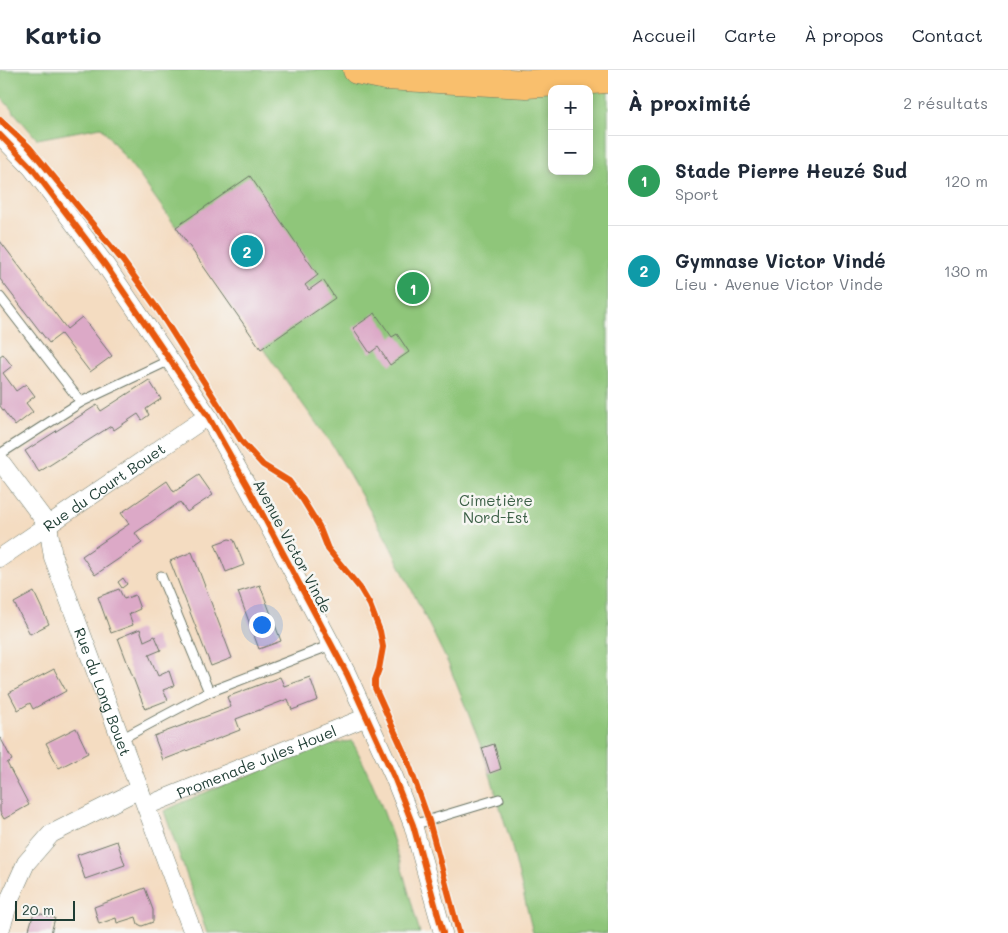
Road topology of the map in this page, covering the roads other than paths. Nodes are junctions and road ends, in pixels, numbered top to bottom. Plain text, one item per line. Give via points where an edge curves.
1 (357, 70) edge
2 (608, 79) edge
3 (0, 136) edge
4 (0, 297) edge
5 (170, 360) junction
6 (81, 402) junction
7 (208, 416) junction
8 (0, 454) edge
9 (0, 461) edge
10 (48, 525) junction
11 (0, 558) edge
12 (161, 576) dead end
13 (331, 645) junction
14 (209, 692) junction
15 (367, 717) junction
16 (121, 739) junction
17 (140, 789) junction
18 (499, 799) dead end
19 (146, 806) junction
20 (413, 825) junction
21 (0, 931) edge
22 (193, 933) edge
23 (443, 933) edge

1 - 2 highway via 386,76 526,84
3 - 5 street, Avenue Victor Vinde via 38,176 104,263
4 - 6 lane
5 - 6 lane
5 - 7 street, Avenue Victor Vinde
6 - 8 lane
7 - 10 street, Rue du Court Bouet
7 - 13 street, Avenue Victor Vinde
9 - 10 street, Rue du Long Bouet
10 - 11 street, Rue du Court Bouet
10 - 16 street, Rue du Long Bouet via 53,557
12 - 14 lane
13 - 14 lane
13 - 15 street, Avenue Victor Vinde
14 - 16 lane
15 - 19 street, Promenade Jules Houel
15 - 20 street, Avenue Victor Vinde
16 - 17 street, Rue du Long Bouet
17 - 19 street, Rue du Long Bouet
17 - 21 street via 51,834 26,863
18 - 20 lane
19 - 22 street, Rue du Long Bouet
20 - 23 street, Avenue Victor Vinde

